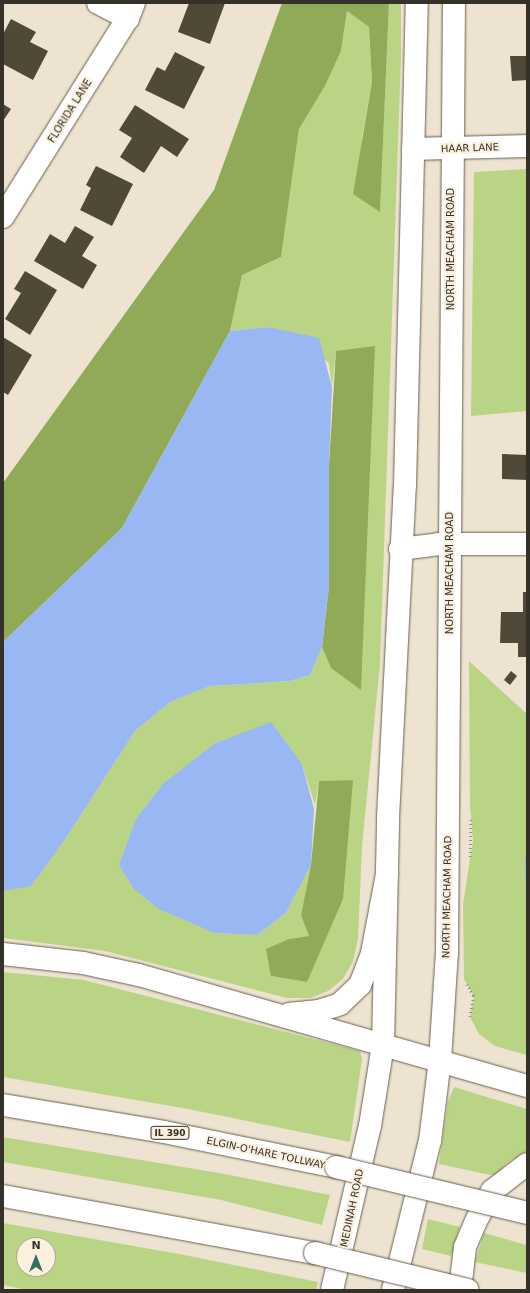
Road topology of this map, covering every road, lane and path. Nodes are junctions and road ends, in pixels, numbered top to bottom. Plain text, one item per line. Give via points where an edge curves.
1 (98, 3) edge
2 (417, 3) edge
3 (454, 3) edge
4 (131, 10) edge
5 (527, 146) edge
6 (452, 148) junction
7 (413, 150) junction
8 (3, 217) edge
9 (450, 544) junction
10 (527, 544) edge
11 (400, 549) junction
12 (388, 874) junction
13 (3, 954) edge
14 (277, 1015) junction
15 (382, 1045) junction
16 (440, 1060) junction
17 (527, 1086) edge
18 (3, 1105) edge
19 (527, 1164) edge
20 (3, 1196) edge
21 (527, 1213) edge
22 (332, 1290) edge
23 (393, 1290) edge
24 (460, 1290) edge
25 (468, 1290) edge

1 - 4 main road
2 - 7 main road
3 - 6 main road, NORTH MEACHAM ROAD
4 - 8 main road, FLORIDA LANE
5 - 6 main road, HAAR LANE
6 - 7 main road, HAAR LANE
6 - 9 main road, NORTH MEACHAM ROAD
7 - 11 main road via 405,485
9 - 10 main road
9 - 11 main road
9 - 16 main road, NORTH MEACHAM ROAD via 447,953
11 - 12 main road
12 - 14 main road via 372,953 360,985 340,1004 319,1011
12 - 15 main road
13 - 14 main road via 83,963
14 - 15 main road
15 - 16 main road
15 - 22 main road, MEDINAH ROAD via 370,1126
16 - 17 main road
16 - 23 main road, NORTH MEACHAM ROAD via 430,1141
18 - 21 main road, ELGIN-O'HARE TOLLWAY / IL 390, bridge via 164,1132 336,1167
19 - 24 main road via 492,1192 476,1221 465,1246
20 - 25 main road, bridge via 315,1253

